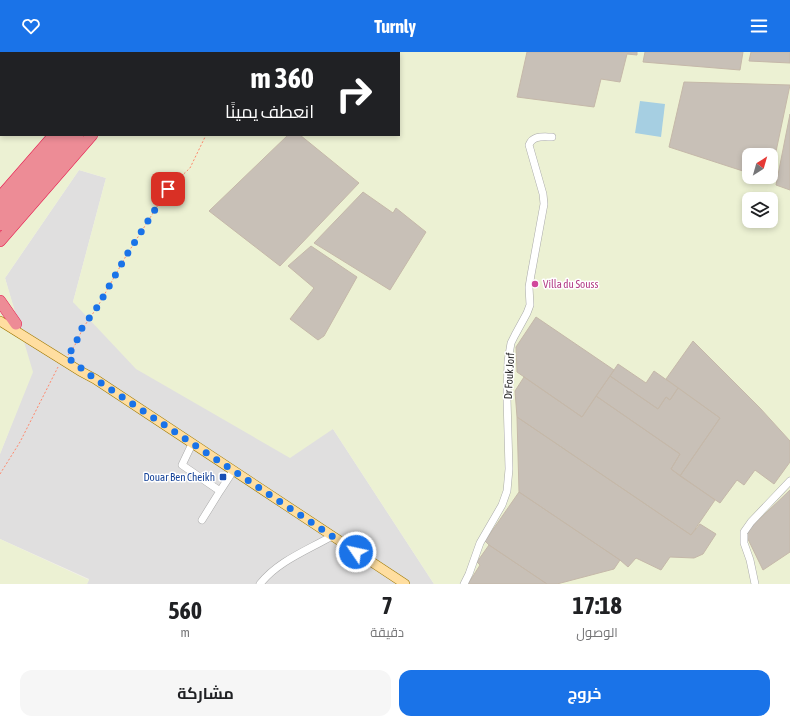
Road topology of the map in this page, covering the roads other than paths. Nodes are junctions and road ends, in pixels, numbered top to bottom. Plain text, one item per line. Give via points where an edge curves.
1 (53, 136) edge
2 (65, 136) edge
3 (77, 136) edge
4 (91, 136) edge
5 (552, 137) dead end
6 (0, 197) edge
7 (0, 211) edge
8 (22, 216) junction
9 (0, 225) edge
10 (0, 241) edge
11 (0, 251) edge
12 (0, 301) edge
13 (0, 312) edge
14 (0, 321) edge
15 (16, 324) junction
16 (64, 358) junction
17 (192, 444) junction
18 (234, 471) junction
19 (790, 481) edge
20 (220, 491) junction
21 (202, 520) dead end
22 (332, 536) junction
23 (260, 584) edge
24 (404, 584) edge
25 (464, 584) edge
26 (755, 584) edge

1 - 6 highway
2 - 7 highway
3 - 9 highway
4 - 8 highway
5 - 25 street, Dr Fouk Jorf via 534,138 529,145 544,204 529,287 530,305 514,335 508,361 507,491 502,506 480,543
8 - 10 highway
8 - 11 highway
12 - 15 highway
13 - 15 main road
14 - 16 main road
15 - 16 main road
16 - 17 main road
17 - 18 main road
17 - 20 street via 182,465
18 - 20 street
18 - 22 main road
19 - 26 street via 744,532 744,543
20 - 21 street
22 - 23 street via 270,572
22 - 24 main road

